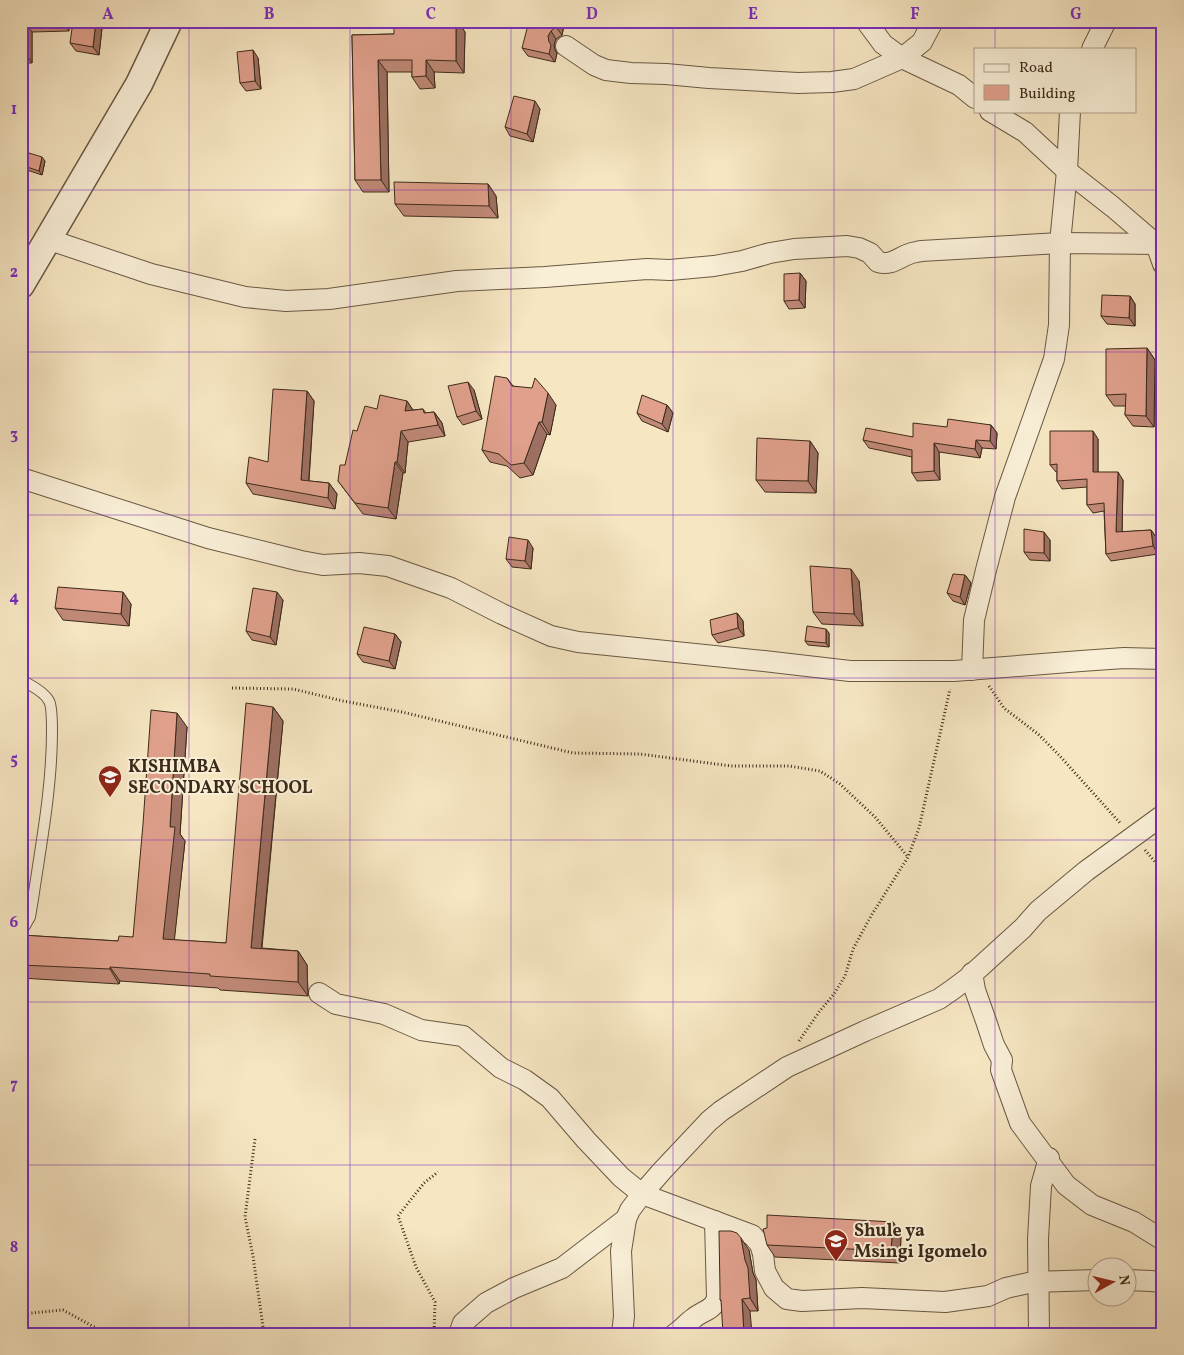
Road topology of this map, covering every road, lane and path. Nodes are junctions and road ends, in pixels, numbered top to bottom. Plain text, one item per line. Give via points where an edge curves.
1 (169, 21) edge
2 (866, 21) edge
3 (933, 21) edge
4 (1106, 21) edge
5 (566, 46) dead end
6 (1092, 48) edge
7 (902, 58) junction
8 (974, 97) edge
9 (992, 112) edge
10 (1070, 112) edge
11 (1067, 171) junction
12 (47, 239) junction
13 (1060, 243) junction
14 (1159, 244) edge
15 (1163, 264) edge
16 (21, 285) edge
17 (21, 478) edge
18 (1163, 659) edge
19 (970, 670) junction
20 (21, 680) edge
21 (232, 688) dead end
22 (1163, 815) edge
23 (1133, 838) junction
24 (908, 856) junction
25 (1163, 871) edge
26 (21, 929) edge
27 (972, 973) junction
28 (319, 993) dead end
29 (787, 1067) junction
30 (255, 1139) dead end
31 (1049, 1159) junction
32 (438, 1172) dead end
33 (642, 1194) junction
34 (626, 1219) junction
35 (715, 1220) junction
36 (1163, 1240) edge
37 (1086, 1280) edge
38 (1136, 1280) edge
39 (1038, 1282) junction
40 (1163, 1283) edge
41 (21, 1314) edge
42 (107, 1334) edge
43 (264, 1334) edge
44 (434, 1334) edge
45 (459, 1334) edge
46 (622, 1334) edge
47 (675, 1334) edge
48 (1040, 1334) edge

1 - 12 street via 139,84
2 - 7 street via 883,44
3 - 7 street via 922,42
4 - 6 street
5 - 7 street via 606,70 798,83 854,78
7 - 8 street via 960,85
9 - 11 street via 1025,132
10 - 11 street
11 - 13 street
11 - 14 street
12 - 13 street via 151,274 245,297 286,301 329,299 457,280 714,266 794,249 847,246 859,248 878,262 889,264 921,251
12 - 16 street
13 - 14 street
13 - 19 street via 1059,325 1054,359 1006,497 988,561 974,620
14 - 15 street
17 - 19 street via 208,538 301,561 322,565 360,563 388,566 451,588 551,636 578,642 850,671
18 - 19 street via 1124,658
19 - 23 path via 990,687 1004,708 1059,755
19 - 24 path
20 - 26 lane via 49,700 52,718 49,793 30,917
21 - 24 path via 293,689 573,753 640,754 731,766 789,766 820,771 840,784 875,817
22 - 23 street
23 - 25 path
23 - 27 street via 1038,911
24 - 29 path via 853,949 845,976 803,1034
27 - 29 street via 939,999
27 - 31 street via 1020,1122
28 - 33 street via 336,1004 384,1014 421,1030 463,1036 502,1068 550,1098 621,1177
29 - 33 street via 709,1121
30 - 43 path via 245,1217 254,1256
31 - 36 street via 1066,1185 1092,1205 1134,1222
31 - 39 street via 1041,1186
32 - 44 path via 424,1183 398,1216 416,1267 435,1302
33 - 34 street
33 - 35 street
34 - 45 street via 562,1268 486,1303 463,1323
34 - 46 street via 620,1251
35 - 39 street via 752,1235 760,1244 774,1288 787,1299 945,1302 988,1296 1006,1288
35 - 47 street via 715,1304
37 - 39 street
38 - 40 street
39 - 48 street
41 - 42 path via 63,1310

